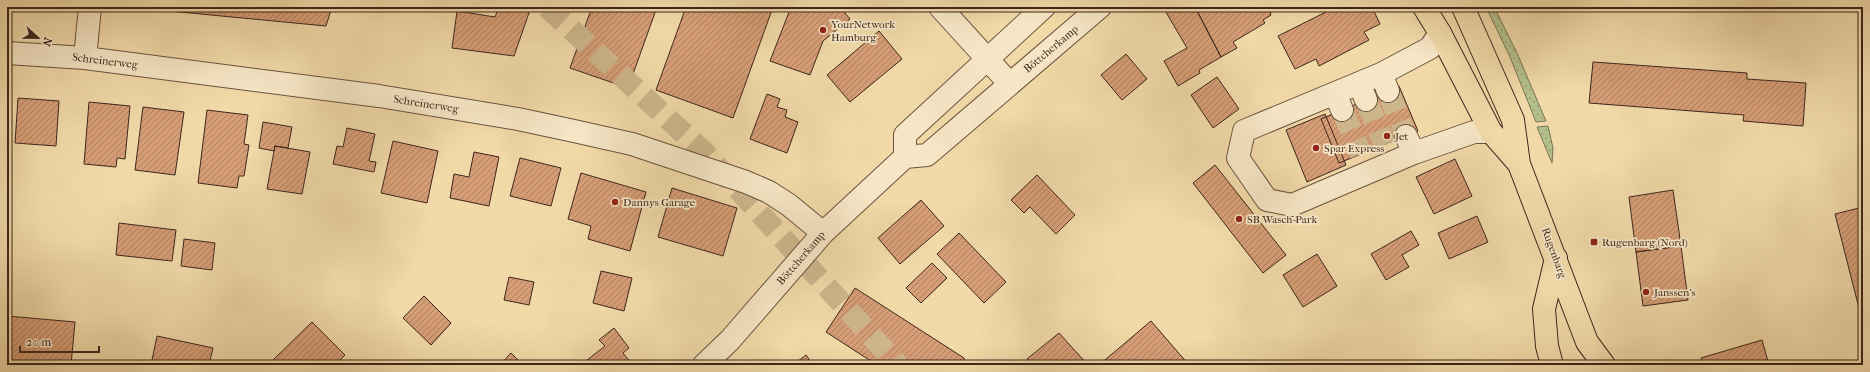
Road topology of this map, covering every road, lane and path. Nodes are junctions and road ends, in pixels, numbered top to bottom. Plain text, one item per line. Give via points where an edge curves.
1 (90, 7) edge
2 (940, 7) edge
3 (1044, 7) edge
4 (1100, 7) edge
5 (1424, 7) edge
6 (1463, 7) edge
7 (1440, 33) junction
8 (7, 53) edge
9 (85, 58) junction
10 (987, 59) junction
11 (1010, 84) junction
12 (1491, 132) junction
13 (905, 157) junction
14 (1519, 164) junction
15 (823, 233) junction
16 (1556, 258) junction
17 (1587, 342) junction
18 (704, 365) edge
19 (1552, 365) edge
20 (1586, 365) edge
21 (1604, 365) edge

1 - 9 street
2 - 10 street
3 - 10 street
4 - 11 street, Böttcherkamp
5 - 7 main road, Rugenbarg
6 - 14 main road, Rugenbarg via 1513,120
7 - 12 main road, Rugenbarg
7 - 12 street via 1430,48 1384,82 1338,101 1244,131 1238,158 1267,200 1292,205 1364,163 1410,144 1474,132
8 - 9 street, Schreinerweg
9 - 15 street, Schreinerweg via 379,96 518,119 632,144 769,192
10 - 11 street
10 - 13 street via 905,135
11 - 13 street, Böttcherkamp via 927,155
12 - 14 main road, Rugenbarg
13 - 15 street, Böttcherkamp
14 - 16 main road, Rugenbarg
15 - 18 street, Böttcherkamp via 730,340
16 - 17 main road, Rugenbarg
16 - 19 main road via 1544,309 1547,346
17 - 20 main road, Rugenbarg
17 - 21 main road, Rugenbarg

